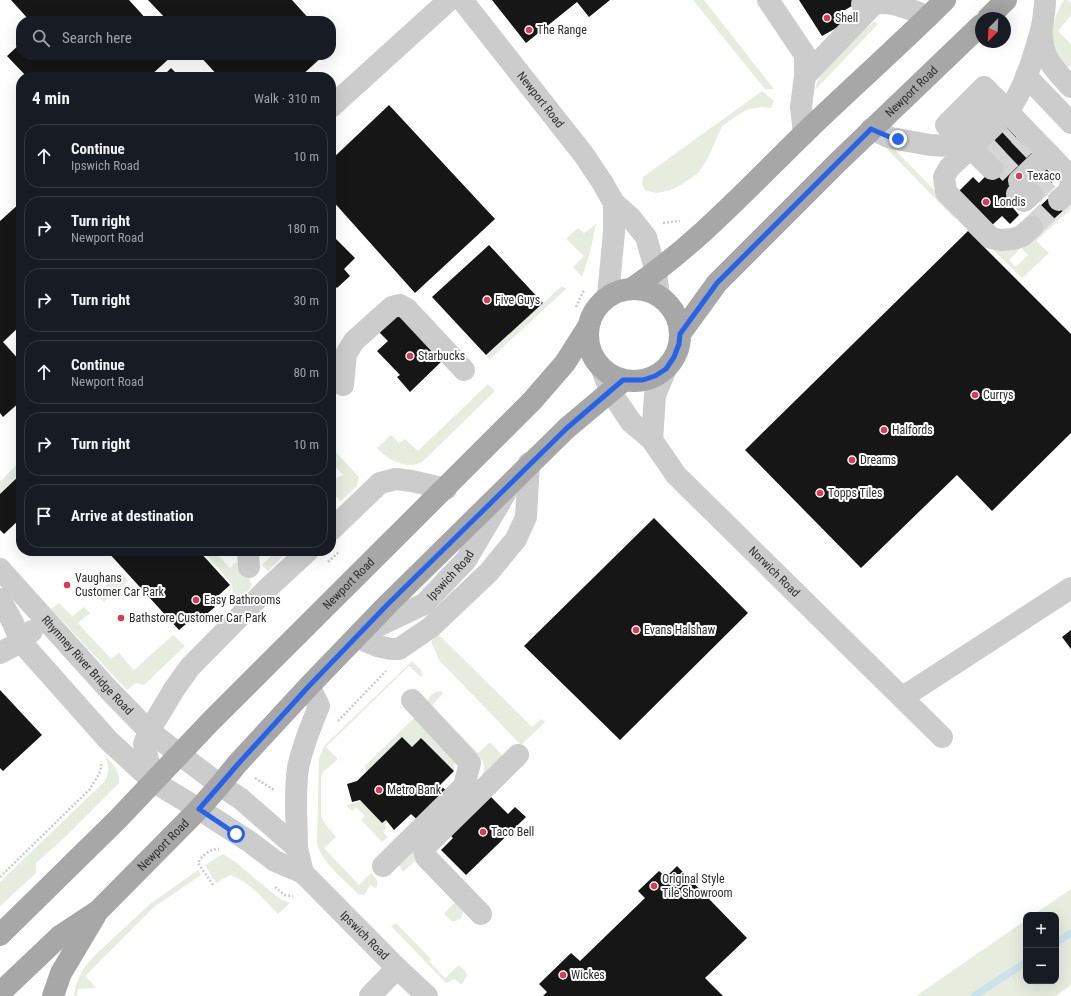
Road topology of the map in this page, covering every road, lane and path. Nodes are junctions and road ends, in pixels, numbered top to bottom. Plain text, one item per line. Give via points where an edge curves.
1 (449, 0) edge
2 (462, 0) edge
3 (768, 0) edge
4 (945, 0) edge
5 (1006, 0) edge
6 (1045, 0) edge
7 (875, 3) junction
8 (854, 5) dead end
9 (994, 12) edge
10 (928, 17) junction
11 (1042, 27) junction
12 (975, 31) edge
13 (805, 76) junction
14 (1026, 76) junction
15 (1071, 87) edge
16 (336, 103) edge
17 (1011, 119) junction
18 (1071, 123) edge
19 (871, 129) junction
20 (804, 134) junction
21 (958, 136) junction
22 (992, 169) dead end
23 (1062, 177) edge
24 (1023, 192) dead end
25 (614, 203) junction
26 (1032, 227) tunnel mouth
27 (656, 272) junction
28 (586, 285) dead end
29 (631, 288) junction
30 (608, 296) junction
31 (659, 296) junction
32 (575, 310) dead end
33 (588, 327) junction
34 (680, 334) junction
35 (666, 369) junction
36 (464, 370) dead end
37 (343, 385) dead end
38 (616, 386) junction
39 (652, 440) junction
40 (530, 463) junction
41 (446, 489) junction
42 (336, 525) edge
43 (303, 556) edge
44 (0, 569) edge
45 (1071, 588) edge
46 (4, 599) edge
47 (44, 619) junction
48 (356, 637) junction
49 (21, 642) junction
50 (0, 653) edge
51 (386, 671) dead end
52 (309, 686) junction
53 (903, 697) junction
54 (412, 700) dead end
55 (334, 725) dead end
56 (149, 731) junction
57 (942, 737) dead end
58 (180, 755) junction
59 (518, 755) dead end
60 (100, 762) dead end
61 (252, 777) dead end
62 (154, 782) junction
63 (220, 785) junction
64 (277, 791) dead end
65 (199, 809) junction
66 (297, 848) junction
67 (221, 849) dead end
68 (382, 866) dead end
69 (304, 873) junction
70 (0, 876) edge
71 (212, 886) dead end
72 (273, 886) dead end
73 (294, 896) dead end
74 (98, 911) junction
75 (481, 914) dead end
76 (0, 935) edge
77 (397, 968) junction
78 (0, 993) edge
79 (53, 996) edge
80 (370, 996) edge
81 (427, 996) edge

1 - 16 street
2 - 25 street, Newport Road via 584,155
3 - 13 street via 805,55
4 - 10 main road
5 - 9 main road
6 - 11 street
7 - 8 street
7 - 10 street via 885,2 903,6
7 - 13 street
10 - 20 main road
11 - 14 street
11 - 15 street via 1046,57
12 - 19 main road, Newport Road
13 - 20 street via 801,107
14 - 17 street
14 - 18 street
17 - 21 street
17 - 21 street
17 - 23 street
19 - 21 street via 892,138 930,145
19 - 34 main road, Newport Road via 717,283
20 - 27 main road via 706,231
21 - 22 street
21 - 26 street via 950,168 944,177 946,192 991,238 1013,239 1022,236
23 - 24 street
25 - 27 street, Newport Road via 631,218 646,237
25 - 30 street, Newport Road
27 - 29 main road
27 - 31 street, Newport Road
28 - 32 path
29 - 30 main road
29 - 31 main road via 646,290
30 - 33 main road via 593,313
31 - 34 main road via 676,316
33 - 38 main road via 589,349
33 - 41 main road, Newport Road via 565,363 532,402
34 - 35 main road via 674,357
35 - 38 main road via 655,376
35 - 39 street via 655,395
36 - 37 street via 407,309 400,305 392,307 354,341 346,354
38 - 39 street, Norwich Road via 631,422
38 - 40 main road, Newport Road
39 - 53 street, Norwich Road via 676,475
40 - 48 main road, Newport Road
40 - 48 street via 526,517 516,539 489,572 431,627 399,649 377,646
41 - 42 street via 396,479 380,483
41 - 58 main road, Newport Road via 222,710
43 - 56 street via 190,667 174,688
44 - 46 street, Rhymney River Bridge Road
45 - 53 street
46 - 47 street, Rhymney River Bridge Road
46 - 49 street, Rhymney River Bridge Road
47 - 49 street
47 - 56 street, Rhymney River Bridge Road
48 - 52 main road, Newport Road
49 - 50 street
49 - 62 street, Rhymney River Bridge Road via 109,741
51 - 55 path
52 - 63 main road, Newport Road
52 - 66 street, Ipswich Road via 319,706 299,766 296,793
53 - 57 street, Norwich Road
54 - 68 street via 470,763 464,786
56 - 58 street, Rhymney River Bridge Road
56 - 62 street via 144,744
58 - 62 main road, Newport Road
58 - 63 street, Rhymney River Bridge Road
59 - 75 street via 424,850 426,857
60 - 70 path via 99,775 90,789
61 - 64 path
62 - 65 street, Rhymney River Bridge Road
62 - 76 main road, Newport Road
63 - 65 main road, Newport Road
63 - 66 street via 257,812
65 - 69 street, Ipswich Road via 276,861
65 - 74 main road, Newport Road
66 - 69 street, Ipswich Road
67 - 71 path via 213,849 201,857 198,863
69 - 77 street, Ipswich Road
72 - 73 path via 285,896
74 - 78 main road, Newport Road via 60,936
74 - 79 main road via 61,973
77 - 80 street
77 - 81 street, Ipswich Road

